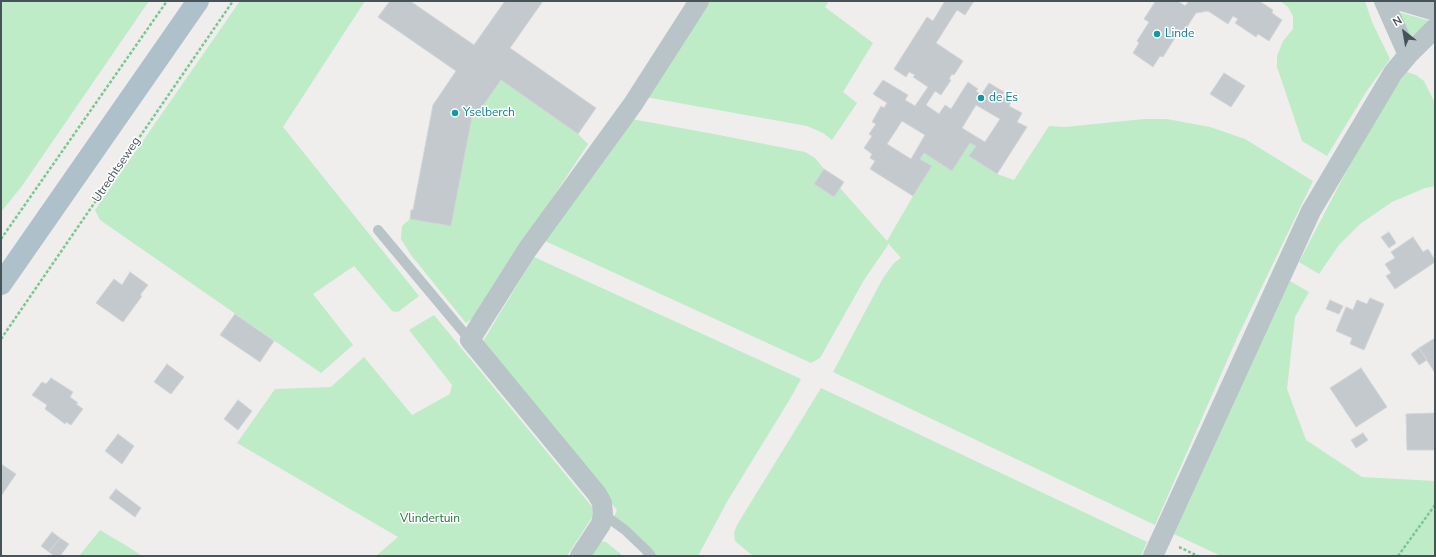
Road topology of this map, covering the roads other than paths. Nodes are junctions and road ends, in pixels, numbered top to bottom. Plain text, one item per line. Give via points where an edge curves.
1 (198, 1) edge
2 (699, 1) edge
3 (1384, 1) edge
4 (1401, 1) edge
5 (1435, 11) edge
6 (1435, 28) edge
7 (1408, 55) junction
8 (378, 230) dead end
9 (1, 284) edge
10 (470, 340) junction
11 (603, 514) junction
12 (580, 556) edge
13 (651, 556) edge
14 (1153, 556) edge

1 - 9 main road
2 - 10 street via 633,104 527,250
3 - 7 street
4 - 5 street
6 - 7 street
7 - 14 street via 1393,73 1311,211
8 - 10 lane
10 - 11 street via 597,494 602,503
11 - 12 street via 601,524
11 - 13 lane via 625,530

